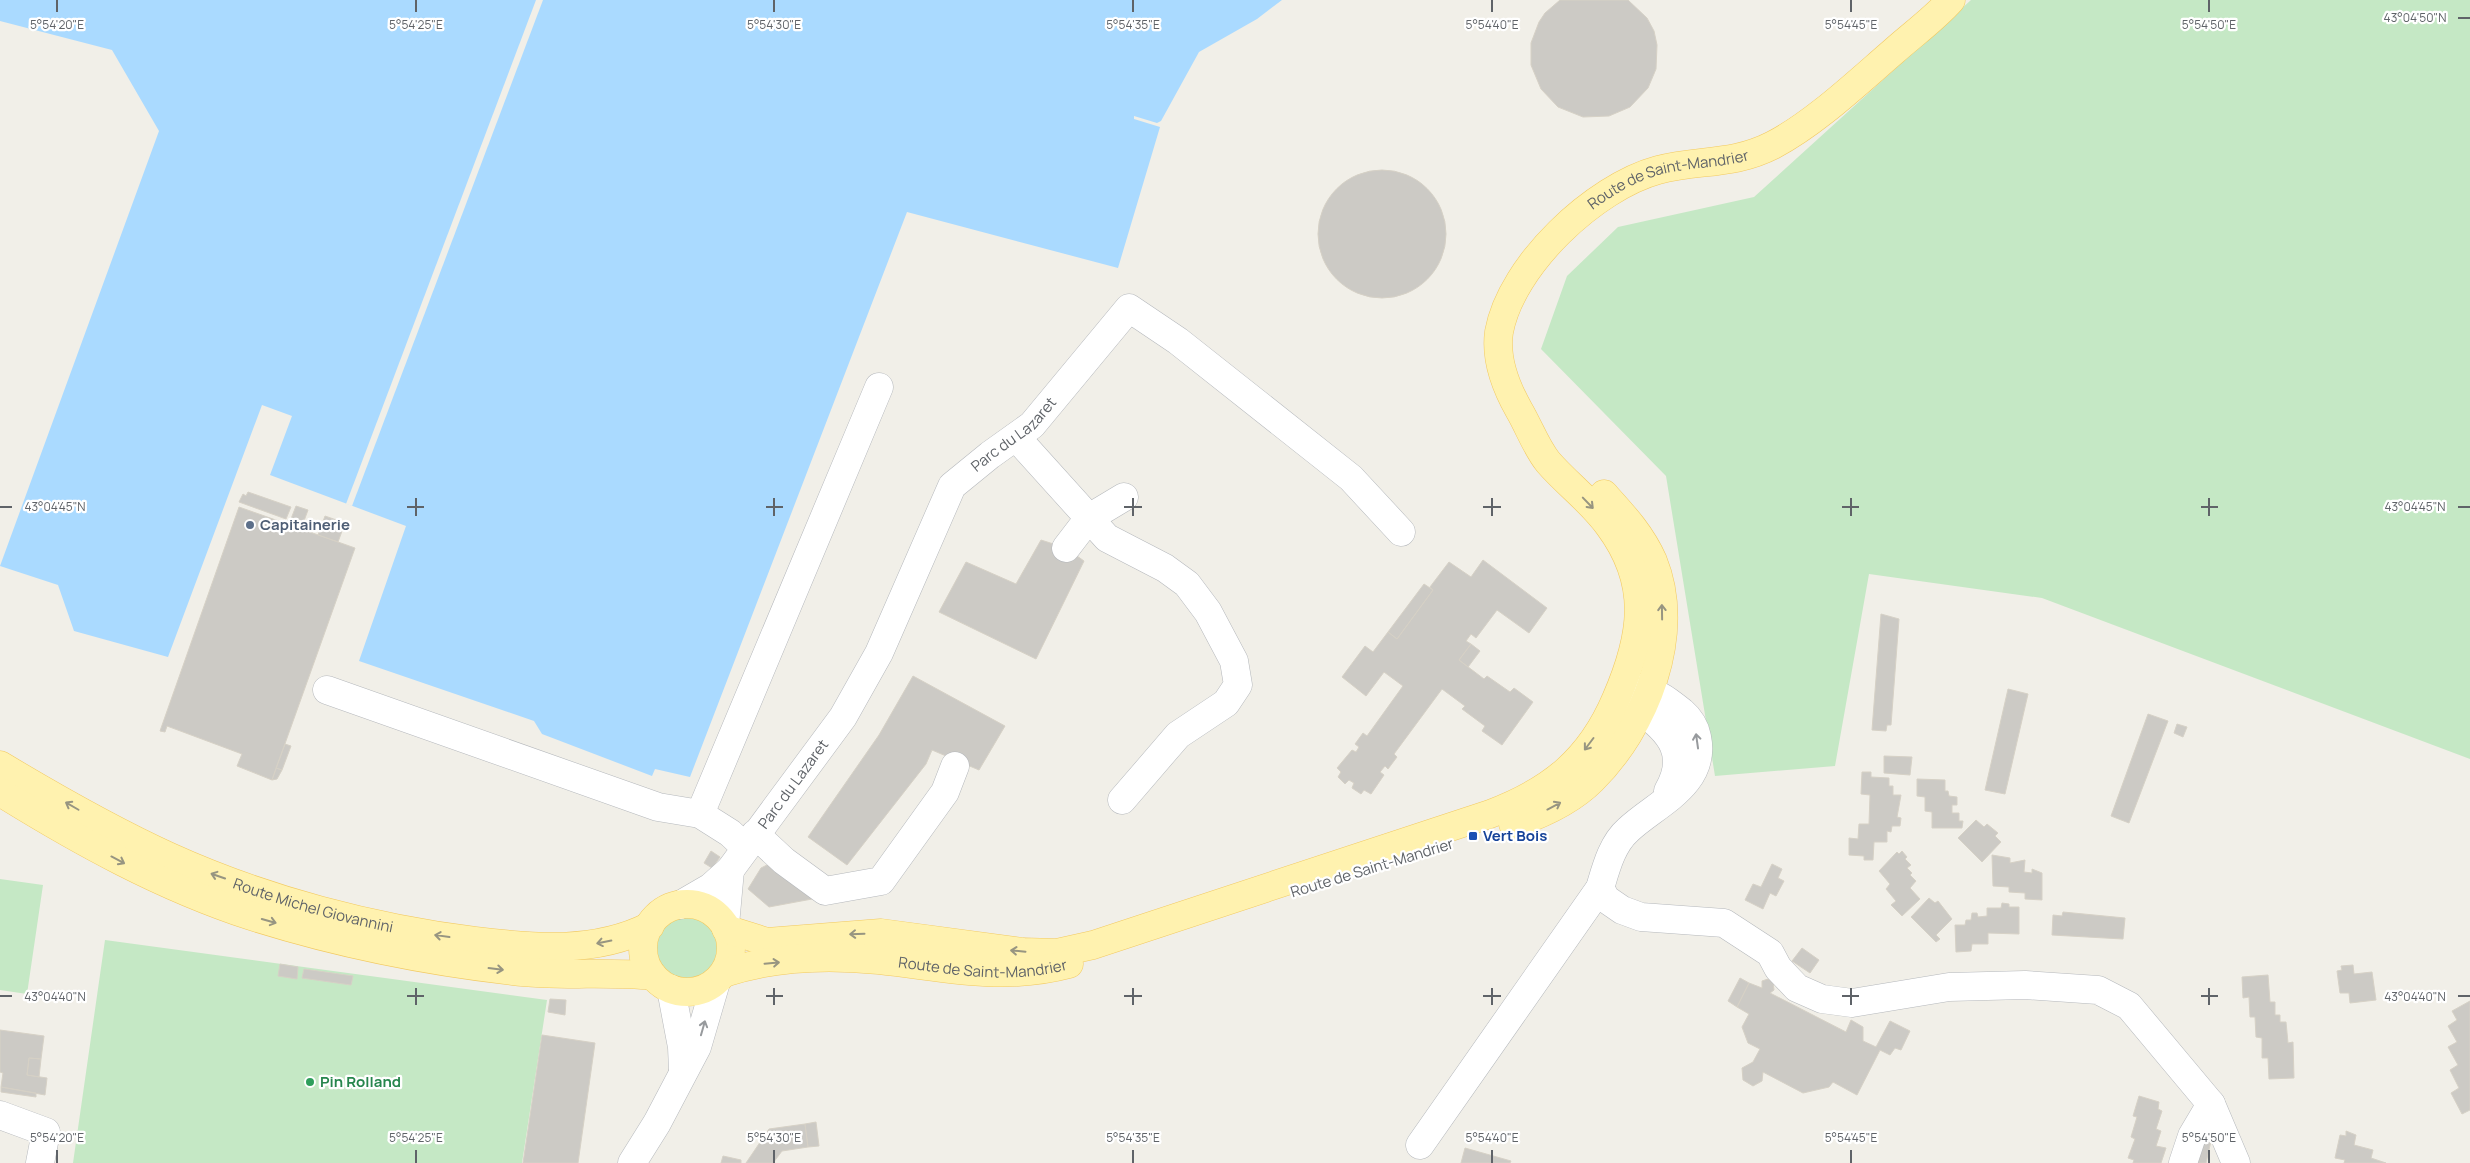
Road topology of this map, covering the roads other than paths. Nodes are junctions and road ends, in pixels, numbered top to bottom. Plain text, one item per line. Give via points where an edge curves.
1 (1951, 0) edge
2 (879, 387) dead end
3 (1527, 424) junction
4 (1016, 437) junction
5 (1124, 497) dead end
6 (1090, 518) junction
7 (1401, 532) dead end
8 (1066, 548) dead end
9 (1639, 605) junction
10 (327, 690) dead end
11 (1641, 697) junction
12 (1612, 708) junction
13 (0, 765) edge
14 (956, 766) dead end
15 (0, 792) edge
16 (1122, 800) dead end
17 (700, 814) junction
18 (750, 840) junction
19 (730, 870) junction
20 (1600, 888) junction
21 (680, 905) junction
22 (650, 926) junction
23 (725, 927) junction
24 (720, 977) junction
25 (662, 982) junction
26 (683, 1070) junction
27 (2211, 1104) junction
28 (0, 1115) edge
29 (1420, 1145) dead end
30 (40, 1163) edge
31 (632, 1163) edge
32 (2183, 1163) edge
33 (2236, 1163) edge

1 - 3 main road, Route de Saint-Mandrier via 1834,103 1774,144 1738,159 1660,170 1628,180 1588,208 1554,239 1522,275 1505,309 1499,334 1500,363 1507,389
2 - 17 street
3 -> 9 main road, Route de Saint-Mandrier via 1546,460 1609,526 1632,568
11 -> 3 main road, Route de Saint-Mandrier via 1663,631 1662,594 1653,562 1638,532 1616,507 1594,483
4 - 6 street
4 - 7 street, Parc du Lazaret via 1032,425 1129,308 1178,341 1351,478
4 - 18 street, Parc du Lazaret via 952,486 879,653 843,718
5 - 6 street
6 - 8 street
6 - 16 street via 1107,538 1165,568 1187,584 1208,612 1234,661 1238,685 1226,703 1178,735
9 - 11 street via 1645,625
9 - 12 main road, Route de Saint-Mandrier via 1636,647
10 - 17 street via 658,807
11 - 12 street
11 - 20 street via 1676,748 1676,776 1656,809 1627,830 1618,841
24 -> 11 main road, Route de Saint-Mandrier via 764,964 842,958 982,973 1023,973 1098,956 1383,863 1515,824 1542,812 1591,781 1627,736
12 -> 23 main road, Route de Saint-Mandrier via 1574,764 1552,784 1525,801 1093,945 1057,952 1023,952 881,933 767,942
22 -> 13 main road, Route Michel Giovannini via 630,936 609,941 551,947 388,927 211,874 125,835
14 - 18 street via 945,792 881,881 825,891
15 -> 25 main road, Route Michel Giovannini via 123,862 180,888 250,915 320,936 507,970
17 - 18 street via 730,833
18 - 19 street, Parc du Lazaret
19 - 21 street, Parc du Lazaret via 711,887
19 - 23 street, Parc du Lazaret
20 - 27 street via 1606,899 1622,910 1642,917 1724,923 1770,953 1778,968 1797,988 1822,999 1852,1003 1949,987 2025,985 2098,990 2129,1006
20 - 29 street
21 - 22 main road via 668,909
21 - 23 main road via 705,908 716,915
22 - 25 main road via 645,938 646,963
23 - 24 main road via 732,949 730,961
24 - 25 main road via 694,992 682,992
26 -> 24 street via 697,1047
25 - 26 street via 682,1047
26 - 31 street via 674,1092
27 - 32 street via 2192,1136
27 - 33 street
28 - 30 street via 46,1132

